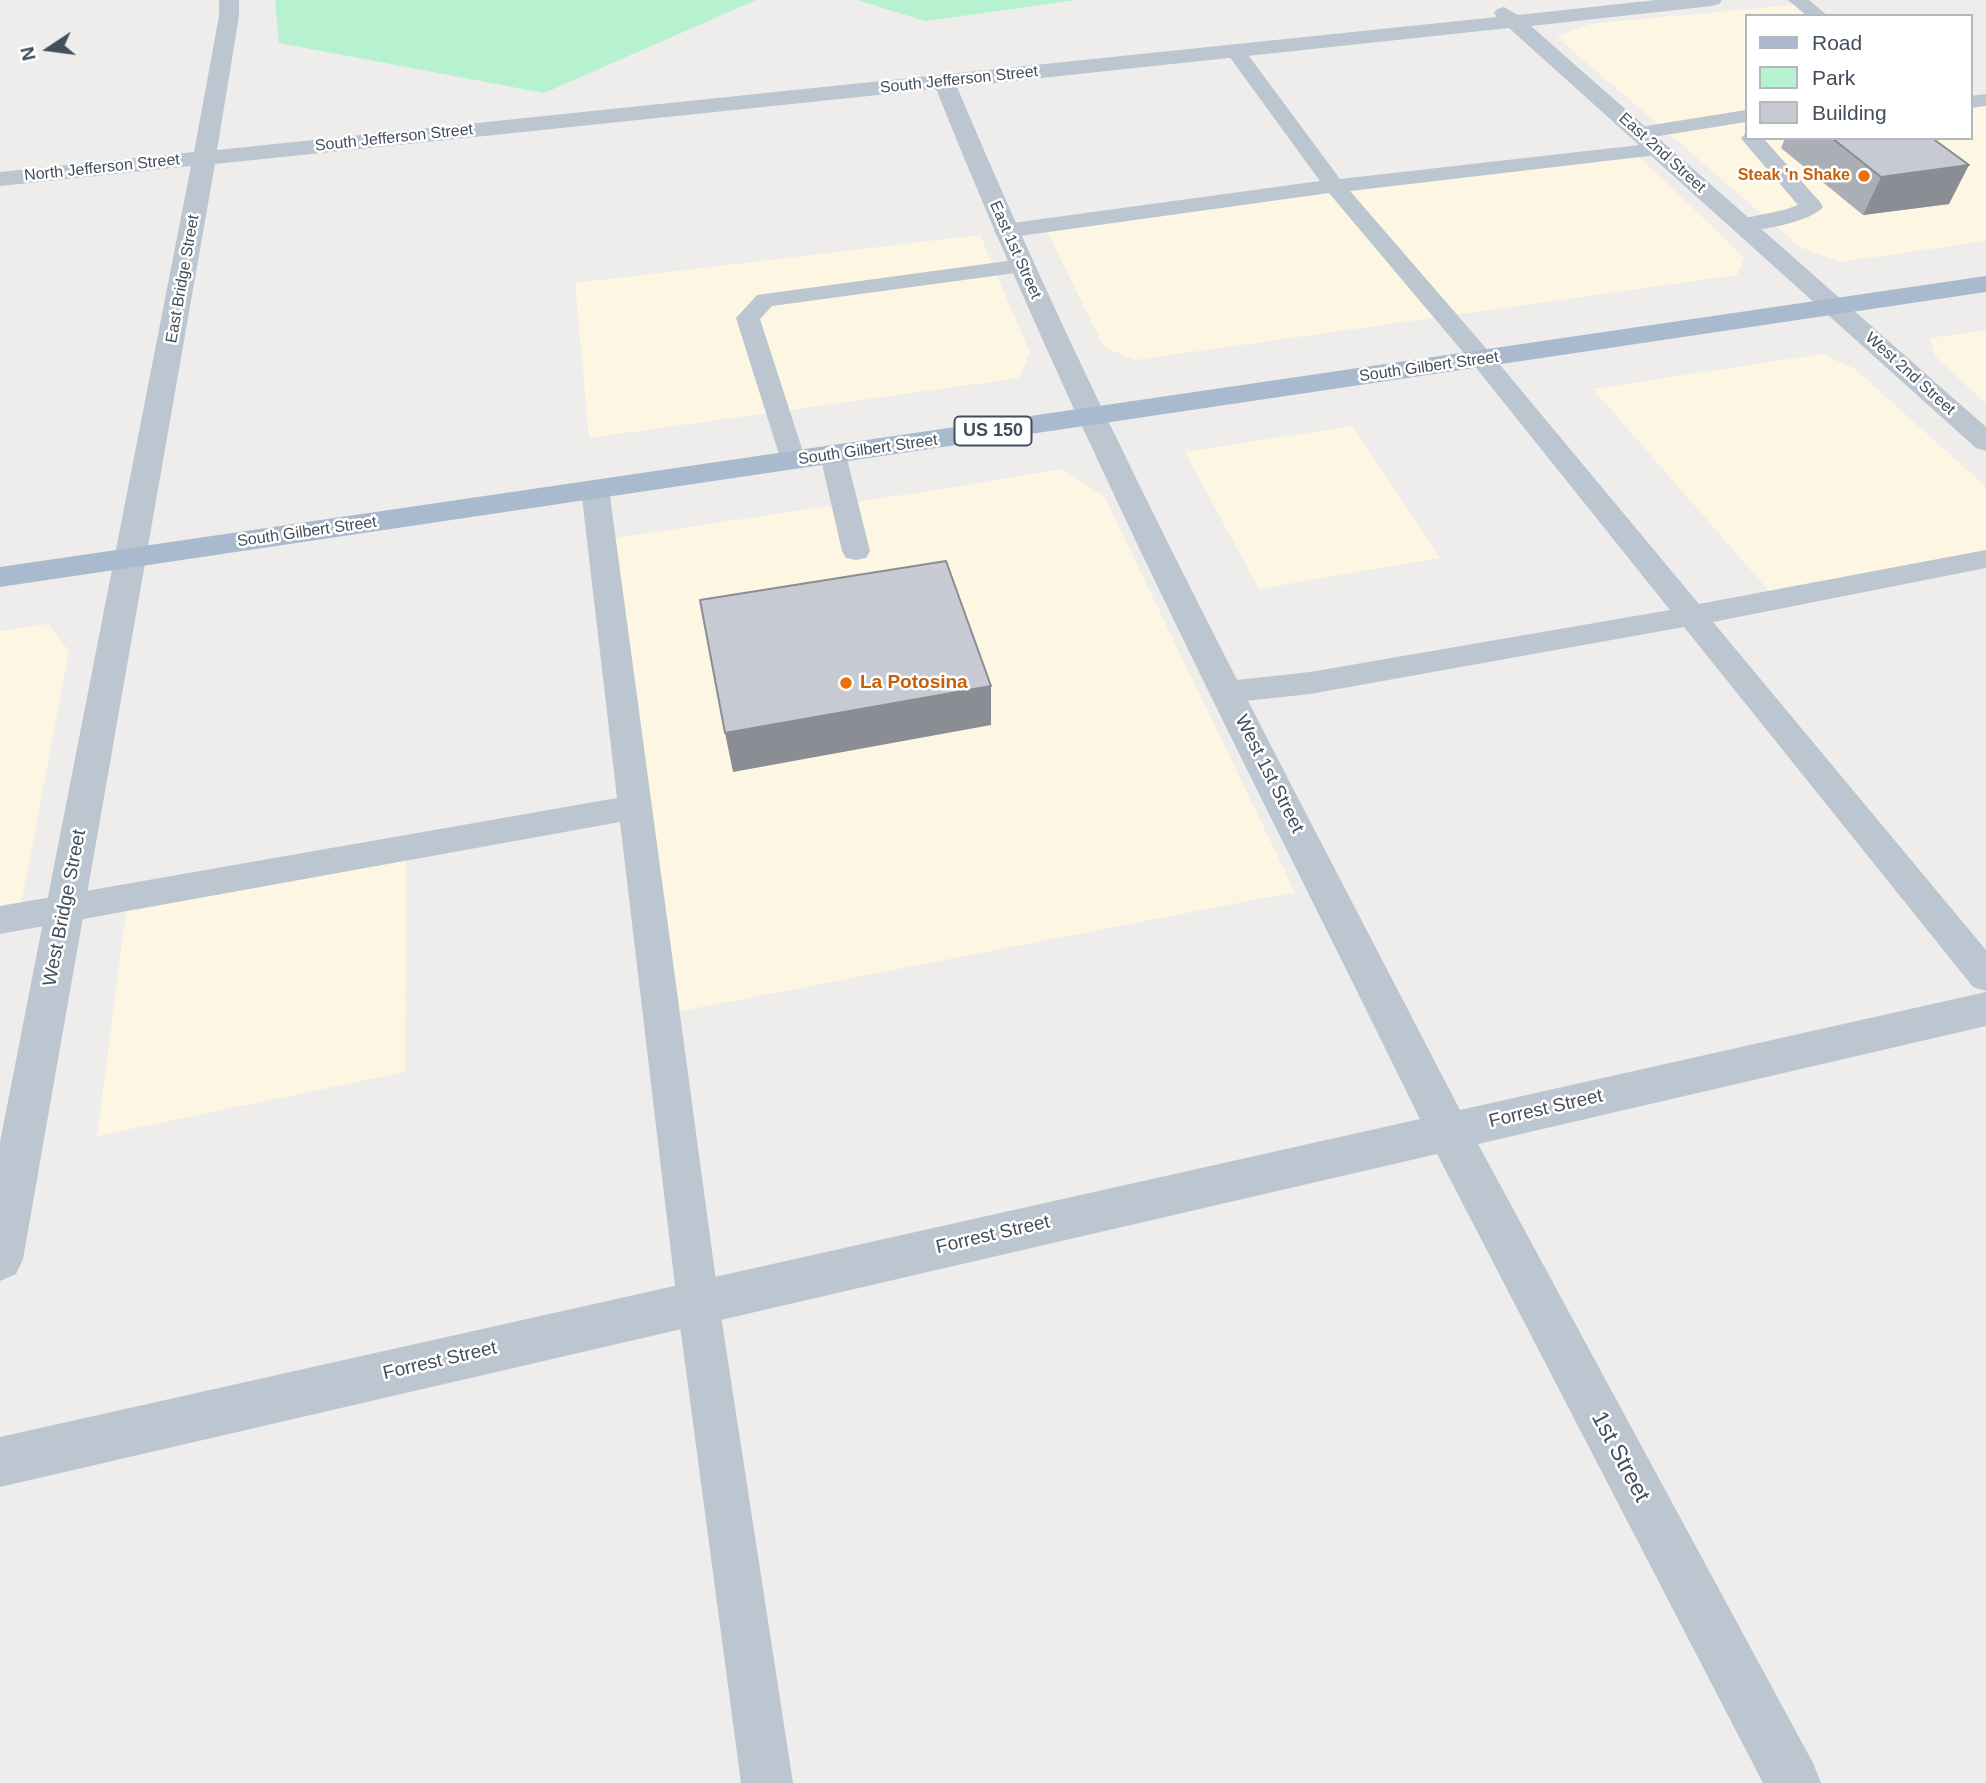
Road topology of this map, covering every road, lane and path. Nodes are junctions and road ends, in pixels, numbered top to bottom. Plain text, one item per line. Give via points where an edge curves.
1 (229, 0) edge
2 (1489, 0) edge
3 (1712, 0) edge
4 (1797, 0) edge
5 (1816, 14) edge
6 (1516, 22) junction
7 (1236, 52) junction
8 (944, 82) junction
9 (1744, 120) edge
10 (1753, 140) edge
11 (1648, 141) junction
12 (205, 158) junction
13 (0, 179) edge
14 (1335, 186) junction
15 (1744, 225) junction
16 (1005, 231) junction
17 (1022, 266) junction
18 (1986, 284) edge
19 (1835, 306) junction
20 (1482, 359) junction
21 (1090, 417) junction
22 (1986, 442) edge
23 (832, 455) junction
24 (793, 461) junction
25 (595, 489) junction
26 (856, 551) dead end
27 (132, 558) junction
28 (1986, 559) edge
29 (0, 578) edge
30 (1691, 616) junction
31 (1227, 692) junction
32 (635, 807) junction
33 (65, 908) junction
34 (0, 920) edge
35 (1986, 976) edge
36 (1986, 1009) edge
37 (1448, 1131) junction
38 (0, 1259) edge
39 (698, 1303) junction
40 (0, 1462) edge
41 (767, 1783) edge
42 (1793, 1783) edge

1 - 12 street, East Bridge Street
2 - 6 street, East 2nd Street
3 - 6 street, South Jefferson Street
4 - 5 lane
6 - 7 street, South Jefferson Street
6 - 11 street, East 2nd Street
7 - 8 street, South Jefferson Street
7 - 14 lane
8 - 12 street, South Jefferson Street
8 - 16 street, East 1st Street
9 - 11 lane
10 - 15 lane via 1812,207
11 - 14 lane
11 - 15 street, East 2nd Street
12 - 13 street, North Jefferson Street
12 - 27 street, East Bridge Street
14 - 16 lane
14 - 20 lane
15 - 19 street, East 2nd Street
16 - 17 street, East 1st Street
17 - 21 street, East 1st Street
17 - 24 lane via 765,300 747,318
18 - 19 main road, South Gilbert Street / US 150
19 - 20 main road, South Gilbert Street / US 150
19 - 22 street, West 2nd Street
20 - 21 main road, South Gilbert Street / US 150
20 - 30 lane
21 - 23 main road, South Gilbert Street / US 150
21 - 31 street, West 1st Street
23 - 24 main road, South Gilbert Street / US 150
23 - 26 lane
24 - 25 main road, South Gilbert Street / US 150
25 - 27 main road, South Gilbert Street / US 150
25 - 32 lane
27 - 29 main road, South Gilbert Street / US 150
27 - 33 street, West Bridge Street
28 - 30 lane
30 - 31 lane via 1310,683
30 - 35 lane
31 - 37 street, West 1st Street
32 - 33 lane
32 - 39 lane
33 - 34 lane
33 - 38 street, West Bridge Street
36 - 37 street, Forrest Street
37 - 39 street, Forrest Street
37 - 42 street, 1st Street
39 - 40 street, Forrest Street
39 - 41 lane

